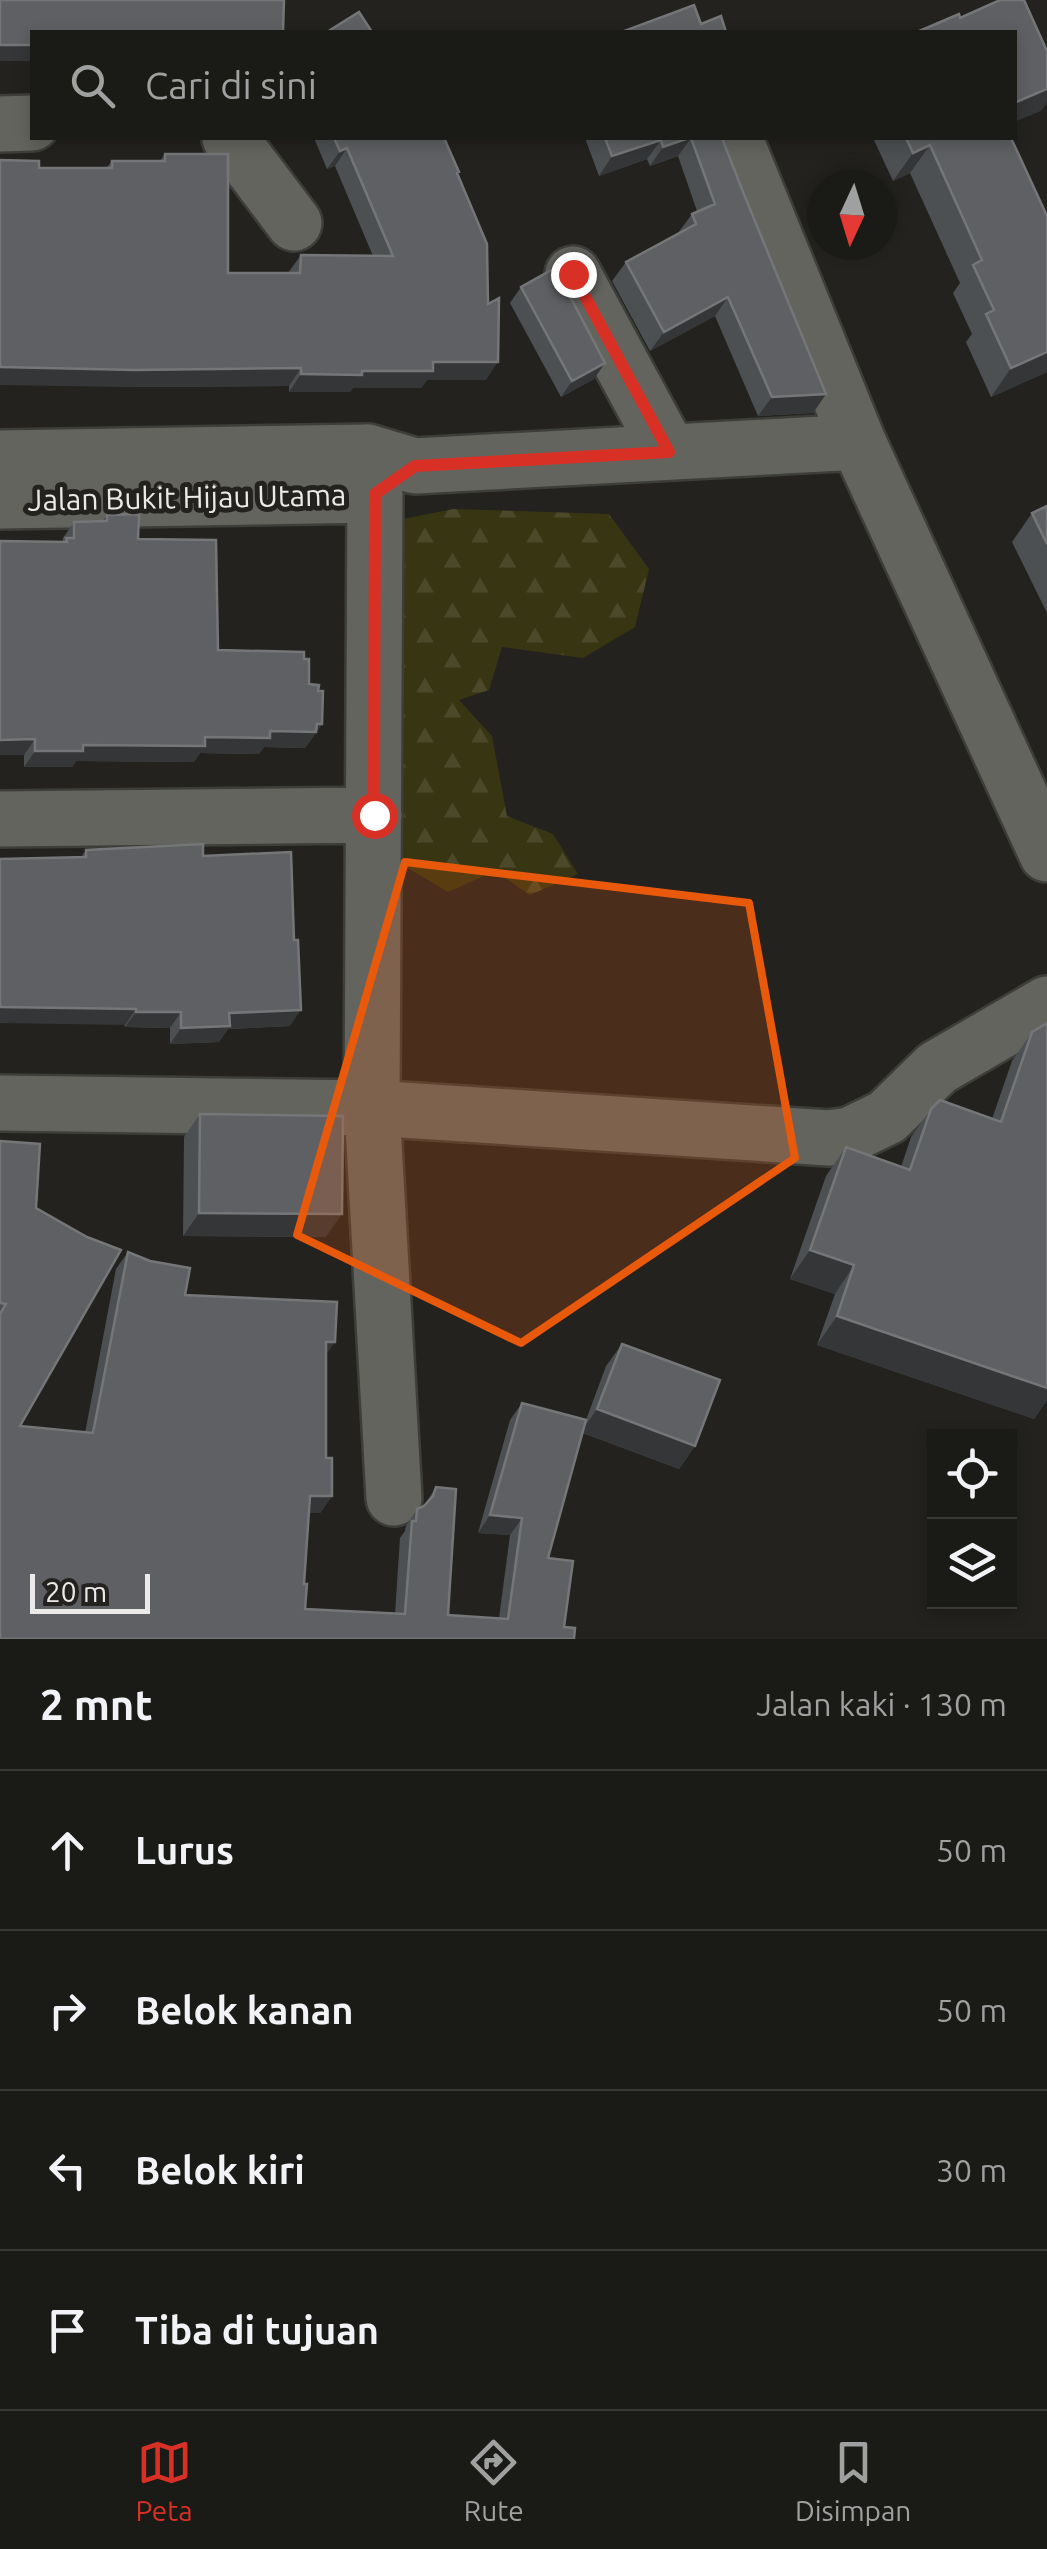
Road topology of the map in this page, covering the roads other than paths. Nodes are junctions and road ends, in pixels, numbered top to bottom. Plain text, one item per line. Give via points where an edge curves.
1 (30, 123) edge
2 (0, 124) edge
3 (232, 140) edge
4 (735, 140) edge
5 (294, 223) dead end
6 (573, 274) dead end
7 (858, 442) junction
8 (669, 452) junction
9 (0, 458) edge
10 (386, 471) junction
11 (0, 501) edge
12 (374, 815) junction
13 (0, 819) edge
14 (1047, 854) edge
15 (1047, 1004) edge
16 (0, 1103) edge
17 (372, 1108) junction
18 (394, 1498) dead end

1 - 2 street
3 - 5 street
4 - 7 street
6 - 8 street
7 - 8 street
7 - 14 street
8 - 10 street
9 - 10 street, Jalan Bukit Hijau Utama
10 - 11 street, Jalan Bukit Hijau Utama
10 - 12 street
12 - 13 street
12 - 17 street
15 - 17 street via 937,1068 888,1117 850,1135
16 - 17 street
17 - 18 street

